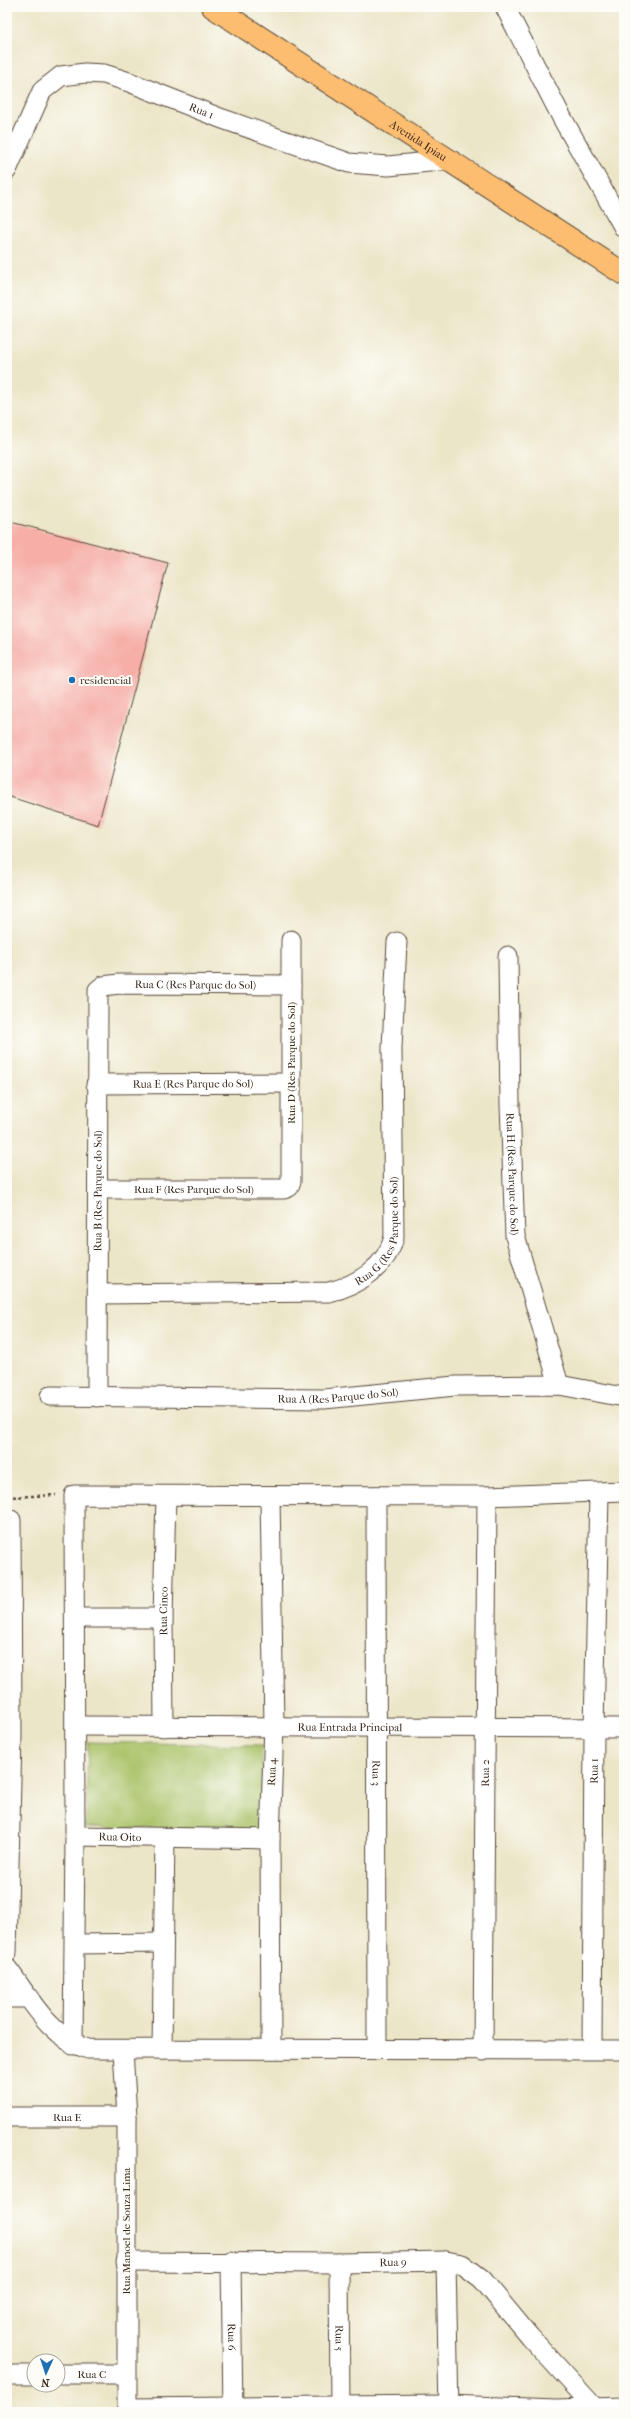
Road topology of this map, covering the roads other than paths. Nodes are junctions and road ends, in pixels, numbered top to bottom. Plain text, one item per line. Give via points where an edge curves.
1 (212, 7) edge
2 (505, 7) edge
3 (450, 160) junction
4 (7, 170) edge
5 (624, 228) edge
6 (624, 274) edge
7 (291, 940) dead end
8 (396, 942) dead end
9 (508, 956) dead end
10 (291, 985) junction
11 (101, 987) joint
12 (291, 1083) junction
13 (96, 1084) junction
14 (289, 1187) joint
15 (98, 1188) junction
16 (98, 1294) junction
17 (559, 1385) junction
18 (50, 1396) dead end
19 (624, 1396) edge
20 (97, 1397) junction
21 (624, 1491) edge
22 (599, 1493) junction
23 (166, 1496) junction
24 (376, 1496) junction
25 (487, 1496) junction
26 (270, 1497) junction
27 (11, 1520) dead end
28 (76, 1618) junction
29 (163, 1618) junction
30 (274, 1725) junction
31 (75, 1726) junction
32 (377, 1726) junction
33 (164, 1727) junction
34 (485, 1728) junction
35 (594, 1728) junction
36 (624, 1728) edge
37 (9, 1736) edge
38 (76, 1836) junction
39 (165, 1838) junction
40 (270, 1839) junction
41 (163, 1943) junction
42 (75, 1944) junction
43 (7, 1953) edge
44 (7, 1968) edge
45 (7, 1998) edge
46 (30, 1998) junction
47 (73, 2045) junction
48 (271, 2048) junction
49 (162, 2049) junction
50 (592, 2049) junction
51 (122, 2050) junction
52 (377, 2050) junction
53 (624, 2050) edge
54 (483, 2051) junction
55 (7, 2117) edge
56 (127, 2117) junction
57 (231, 2261) junction
58 (446, 2261) junction
59 (126, 2262) junction
60 (339, 2263) junction
61 (66, 2374) edge
62 (125, 2374) junction
63 (7, 2375) edge
64 (26, 2375) edge
65 (624, 2407) edge
66 (595, 2408) junction
67 (449, 2409) edge
68 (127, 2410) edge
69 (233, 2410) edge
70 (340, 2410) edge
71 (556, 2411) edge

1 - 3 main road, Avenida Ipiau
2 - 5 street via 561,116
3 - 4 street, Rua 1 via 388,166 349,163 220,118 129,82 104,74 85,73 61,76 42,91
3 - 6 main road, Avenida Ipiau
7 - 10 street, Rua D (Res Parque do Sol)
8 - 16 street, Rua G (Res Parque do Sol) via 392,1048 394,1236 385,1259 356,1283 329,1292
9 - 17 street, Rua H (Res Parque do Sol) via 510,1135 515,1236
10 - 11 street, Rua C (Res Parque do Sol) via 119,984
10 - 12 street, Rua D (Res Parque do Sol)
11 - 13 street, Rua B (Res Parque do Sol) via 97,994
12 - 13 street, Rua E (Res Parque do Sol)
12 - 14 street, Rua D (Res Parque do Sol)
13 - 15 street, Rua B (Res Parque do Sol)
14 - 15 street, Rua F (Res Parque do Sol)
15 - 16 street, Rua B (Res Parque do Sol)
16 - 20 street, Rua B (Res Parque do Sol)
17 - 19 street, Rua A (Res Parque do Sol)
17 - 20 street, Rua A (Res Parque do Sol) via 455,1386 324,1399
18 - 20 street, Rua A (Res Parque do Sol)
21 - 22 street
22 - 25 street
22 - 35 street, Rua 1
23 - 26 street
23 - 28 street via 74,1495
23 - 29 street, Rua Cinco
24 - 25 street
24 - 26 street
24 - 32 street, Rua 3
25 - 34 street, Rua 2
26 - 30 street, Rua 4
27 - 37 street
28 - 29 street
28 - 31 street
29 - 33 street, Rua Cinco
30 - 32 street, Rua Entrada Principal
30 - 33 street, Rua Entrada Principal
30 - 40 street, Rua 4
31 - 33 street, Rua Entrada Principal
31 - 38 street
32 - 34 street, Rua Entrada Principal
32 - 52 street, Rua 3
34 - 35 street, Rua Entrada Principal
34 - 54 street, Rua 2
35 - 36 street, Rua Entrada Principal
35 - 50 street, Rua 1
37 - 43 street
38 - 39 street, Rua Oito
38 - 42 street
39 - 40 street, Rua Oito
39 - 41 street
40 - 48 street, Rua 4
41 - 42 street
41 - 49 street
42 - 47 street
44 - 46 street
45 - 46 street
46 - 47 street via 52,2028
47 - 51 street via 100,2051
48 - 49 street
48 - 52 street
49 - 51 street
50 - 53 street
50 - 54 street
51 - 56 street, Rua Manoel de Souza Lima
52 - 54 street
55 - 56 street, Rua E
56 - 59 street, Rua Manoel de Souza Lima
57 - 59 street, Rua 9
57 - 60 street, Rua 9
57 - 69 street, Rua 6
58 - 60 street, Rua 9
58 - 66 street, Rua 9 via 462,2264 482,2279
58 - 67 street
59 - 62 street, Rua Manoel de Souza Lima
60 - 70 street, Rua 5
61 - 62 street, Rua C
62 - 68 street, Rua Manoel de Souza Lima
63 - 64 street
65 - 66 street
66 - 71 street
67 - 70 street
67 - 71 street
68 - 69 street
69 - 70 street

